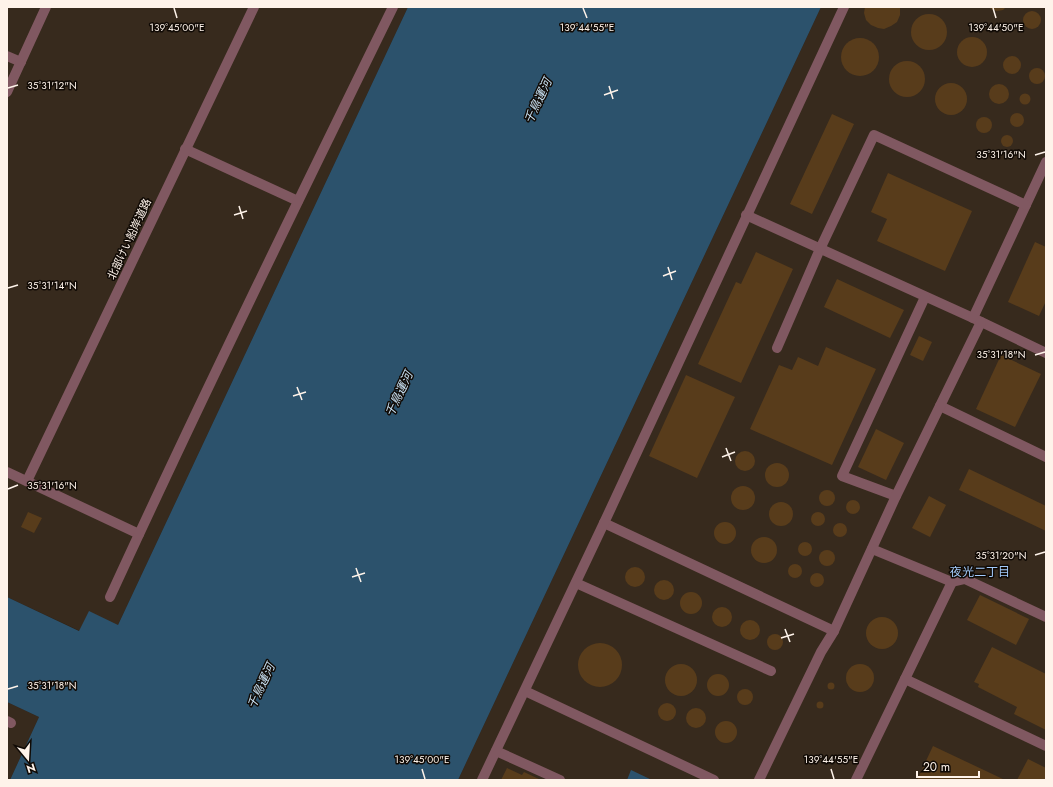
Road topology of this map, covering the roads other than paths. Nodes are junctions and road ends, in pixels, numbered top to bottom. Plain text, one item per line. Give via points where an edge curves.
1 (46, 7) edge
2 (254, 7) edge
3 (393, 7) edge
4 (844, 7) edge
5 (7, 56) edge
6 (21, 62) junction
7 (7, 92) edge
8 (185, 149) junction
9 (1046, 162) edge
10 (298, 201) junction
11 (1026, 205) junction
12 (746, 216) junction
13 (820, 249) junction
14 (925, 296) junction
15 (977, 320) junction
16 (777, 348) dead end
17 (1046, 353) edge
18 (940, 406) junction
19 (1046, 457) edge
20 (7, 472) edge
21 (27, 481) junction
22 (896, 496) junction
23 (604, 523) junction
24 (139, 534) junction
25 (872, 549) junction
26 (952, 582) junction
27 (576, 583) junction
28 (110, 597) dead end
29 (1046, 617) edge
30 (834, 631) junction
31 (771, 671) dead end
32 (905, 679) junction
33 (525, 691) junction
34 (1046, 746) edge
35 (496, 751) junction
36 (482, 780) edge
37 (560, 780) edge
38 (714, 780) edge
39 (759, 780) edge
40 (856, 780) edge

1 - 6 lane
2 - 8 lane, 北部けい船岸道路
3 - 10 lane
4 - 12 lane
5 - 6 lane
6 - 7 lane
8 - 10 lane
8 - 21 lane, 北部けい船岸道路
9 - 11 lane
10 - 24 lane
11 - 13 lane via 874,135
11 - 15 lane
12 - 13 lane
12 - 23 lane
13 - 14 lane
13 - 16 lane
14 - 15 lane
14 - 22 lane via 842,476
15 - 17 lane
15 - 18 lane
18 - 19 lane
18 - 22 lane
20 - 21 lane
21 - 24 lane
22 - 25 lane
23 - 27 lane
23 - 30 lane
24 - 28 lane
25 - 26 lane
25 - 30 lane
26 - 29 lane via 965,579
26 - 32 lane
27 - 31 lane
27 - 33 lane
30 - 39 lane via 821,652
32 - 34 lane
32 - 40 lane
33 - 35 lane
33 - 38 lane
35 - 36 lane
35 - 37 lane

